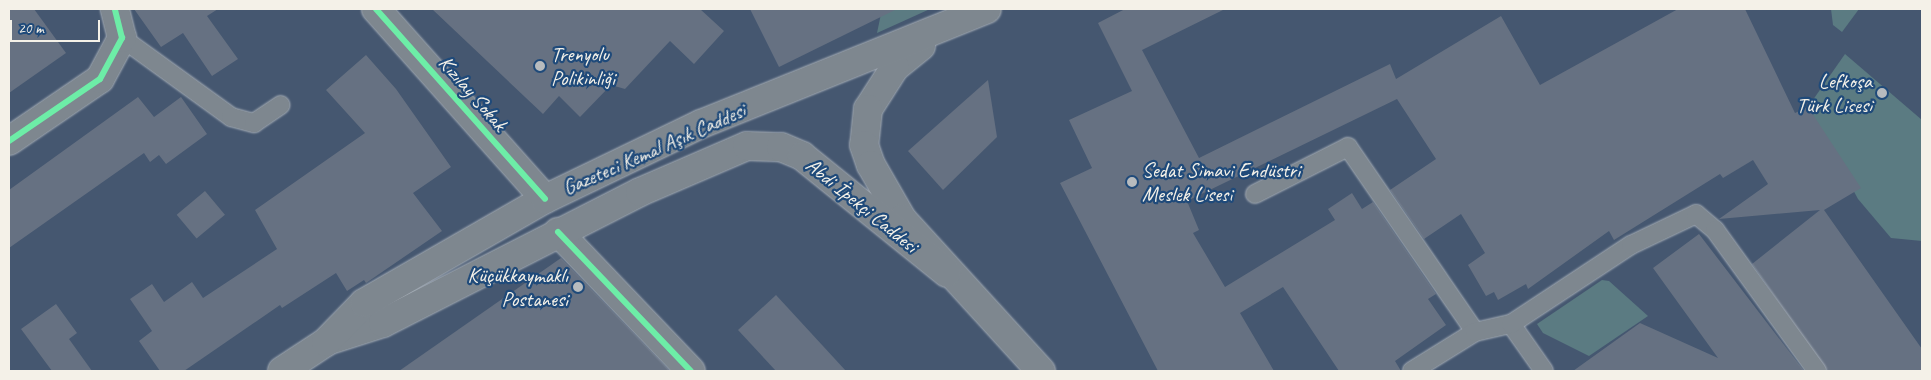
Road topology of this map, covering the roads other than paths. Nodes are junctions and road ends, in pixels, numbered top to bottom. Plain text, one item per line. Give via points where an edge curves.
1 (376, 9) edge
2 (987, 9) edge
3 (119, 21) edge
4 (937, 32) junction
5 (281, 105) dead end
6 (9, 141) edge
7 (714, 158) joint
8 (1255, 194) dead end
9 (545, 199) junction
10 (558, 232) junction
11 (947, 273) junction
12 (1511, 324) junction
13 (1475, 332) junction
14 (326, 342) junction
15 (1418, 370) edge
16 (282, 371) edge
17 (691, 371) edge
18 (1041, 371) edge
19 (1544, 371) edge
20 (1816, 371) edge

1 - 9 main road, Kızılay Sokak
2 - 4 main road, Gazeteci Kemal Aşık Caddesi
3 - 5 lane via 231,117 254,123
3 - 6 main road via 100,79
4 - 9 main road, Gazeteci Kemal Aşık Caddesi via 702,124
4 - 11 main road, Abdi İpekçi Caddesi via 895,67 868,109 863,128 871,165 886,193
7 - 10 main road, Gazeteci Kemal Aşık Caddesi
7 - 11 main road, Abdi İpekçi Caddesi via 763,145 802,156
8 - 13 lane via 1348,148
9 - 14 main road, Gazeteci Kemal Aşık Caddesi via 364,303
10 - 14 main road, Gazeteci Kemal Aşık Caddesi via 383,323
10 - 17 main road
11 - 18 main road, Abdi İpekçi Caddesi
12 - 13 lane
12 - 19 lane
12 - 20 lane via 1631,245 1696,214 1715,230
13 - 15 lane
14 - 16 main road

